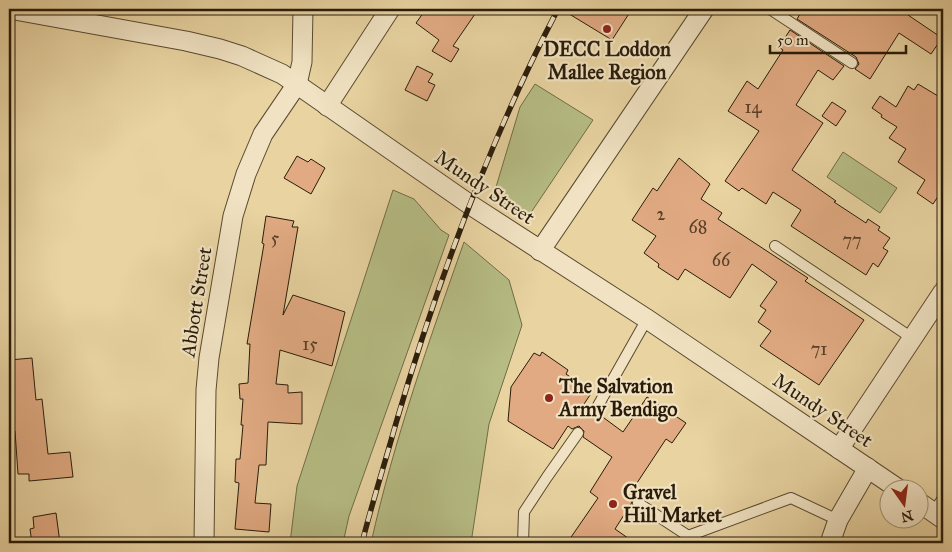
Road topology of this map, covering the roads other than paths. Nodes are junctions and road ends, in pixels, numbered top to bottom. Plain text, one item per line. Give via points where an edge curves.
1 (9, 9) edge
2 (303, 9) edge
3 (390, 9) edge
4 (704, 9) edge
5 (770, 9) edge
6 (852, 63) dead end
7 (297, 84) junction
8 (326, 106) junction
9 (775, 246) dead end
10 (540, 251) junction
11 (943, 292) edge
12 (647, 319) junction
13 (912, 338) junction
14 (594, 412) dead end
15 (578, 433) dead end
16 (839, 448) junction
17 (868, 468) junction
18 (885, 480) edge
19 (638, 503) dead end
20 (838, 520) junction
21 (688, 536) junction
22 (524, 542) edge
23 (204, 543) edge
24 (699, 543) edge
25 (830, 543) edge

1 - 7 street, Mundy Street via 220,49 263,64
2 - 7 street via 302,62
3 - 8 street
4 - 10 street
5 - 6 lane
7 - 8 street, Mundy Street
7 - 23 street, Abbott Street via 263,134 233,216 206,390
8 - 10 street, Mundy Street
9 - 13 lane
10 - 12 street, Mundy Street
11 - 13 street
12 - 14 lane
12 - 16 street, Mundy Street
13 - 16 street
15 - 22 lane via 524,512
16 - 17 street, Mundy Street
17 - 18 street, Mundy Street
17 - 20 street
19 - 21 lane
20 - 21 lane via 791,498
20 - 25 street
21 - 24 lane

